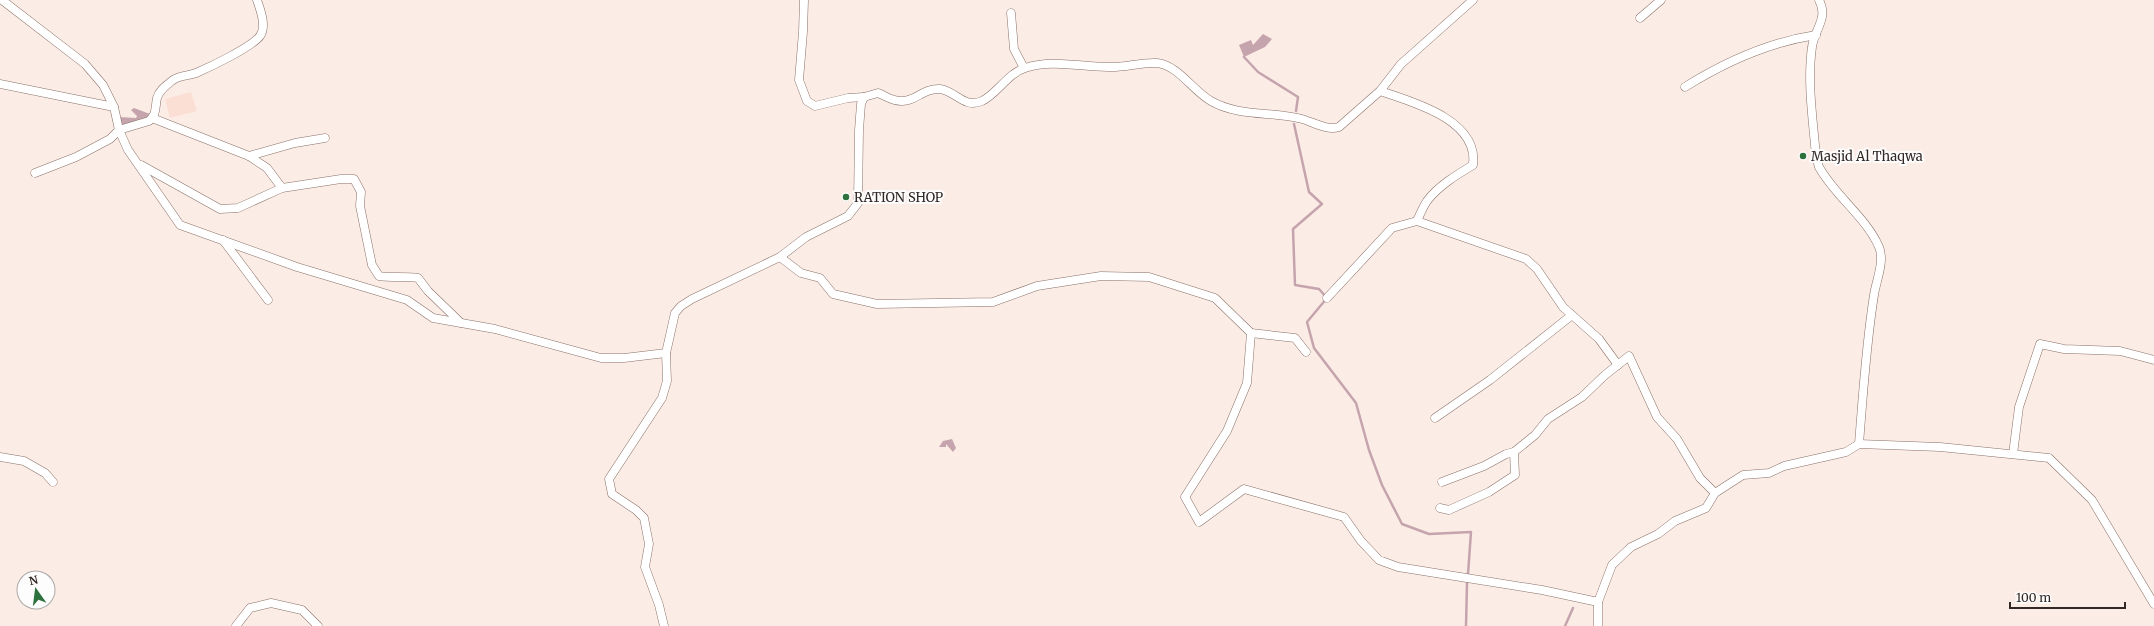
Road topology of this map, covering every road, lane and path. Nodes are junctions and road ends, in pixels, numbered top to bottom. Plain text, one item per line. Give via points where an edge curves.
1 (2, 0) edge
2 (257, 0) edge
3 (804, 0) edge
4 (1473, 0) edge
5 (1661, 0) edge
6 (1819, 0) edge
7 (1011, 13) dead end
8 (1640, 18) dead end
9 (1816, 35) junction
10 (1024, 68) junction
11 (0, 84) edge
12 (1685, 87) dead end
13 (1380, 91) junction
14 (864, 97) junction
15 (114, 107) junction
16 (152, 118) junction
17 (119, 130) junction
18 (325, 138) dead end
19 (249, 156) junction
20 (139, 164) junction
21 (35, 173) dead end
22 (282, 188) junction
23 (1417, 220) junction
24 (223, 240) junction
25 (780, 257) junction
26 (1327, 298) dead end
27 (268, 300) dead end
28 (1572, 315) junction
29 (461, 323) junction
30 (1251, 332) junction
31 (1306, 352) dead end
32 (666, 353) junction
33 (2154, 360) edge
34 (1618, 365) junction
35 (1435, 418) dead end
36 (1859, 444) junction
37 (1514, 452) junction
38 (2013, 454) junction
39 (0, 457) edge
40 (53, 482) dead end
41 (1442, 482) dead end
42 (1715, 493) junction
43 (1440, 508) dead end
44 (1598, 602) junction
45 (2154, 604) edge
46 (236, 626) edge
47 (318, 626) edge
48 (664, 626) edge
49 (1598, 626) edge

1 - 15 street via 85,64 102,85
2 - 16 street via 262,19 261,35 216,64 174,79 161,90
3 - 14 street via 799,80 807,100 815,106
4 - 13 street via 1401,64
5 - 8 street
6 - 9 street via 1824,14
7 - 10 street via 1014,49
9 - 12 street via 1790,39 1759,50 1706,74
9 - 36 street via 1812,46 1811,80 1819,167 1873,235 1880,249 1881,261 1875,283 1865,350
10 - 13 street via 1060,62 1108,67 1159,64 1225,108 1236,112 1270,113 1302,119 1334,129
10 - 14 street via 1012,74 986,98 973,104 943,90 933,89 902,102 878,93
11 - 15 street
13 - 23 street via 1422,105 1451,121 1470,142 1475,154 1474,165 1431,196
14 - 25 street via 859,130 858,203 848,216 806,237
15 - 17 street
16 - 17 street
16 - 19 street
17 - 20 street via 128,150
17 - 21 street via 110,139 76,157
18 - 19 street via 295,143
19 - 22 street via 266,168
20 - 22 street via 220,209 238,208
20 - 24 street via 180,225
22 - 29 street via 354,179 361,192 360,206 372,265 379,276 418,278
23 - 26 street via 1392,228
23 - 28 street via 1526,259 1563,308
24 - 27 street
24 - 29 street via 296,267 407,300 433,318
25 - 30 street via 801,273 820,278 832,294 877,304 993,302 1037,286 1101,276 1149,278 1215,298
25 - 32 street via 680,306 675,313
28 - 34 street via 1599,339
28 - 35 street via 1490,380
29 - 32 street via 539,339 601,358
30 - 31 street via 1294,338
30 - 44 street via 1246,383 1226,431 1184,497 1199,522 1244,490 1344,517 1379,560 1398,567 1542,590
32 - 48 street via 667,381 662,398 609,479 612,494 644,518 649,544 645,567
33 - 38 street via 2120,351 2064,350 2040,344 2019,407
34 - 37 street via 1582,398 1548,419 1536,435
34 - 42 street via 1629,356 1657,417 1676,439 1700,478
36 - 38 street via 1940,447
36 - 42 street via 1846,452 1784,466 1769,473 1743,475
37 - 41 street
37 - 43 street via 1515,476 1490,492 1450,510
38 - 45 street via 2049,458 2092,500
39 - 40 street via 24,461 45,473
42 - 44 street via 1706,508 1675,521 1658,534 1631,547 1612,565
44 - 49 street
46 - 47 street via 250,608 271,603 302,610

